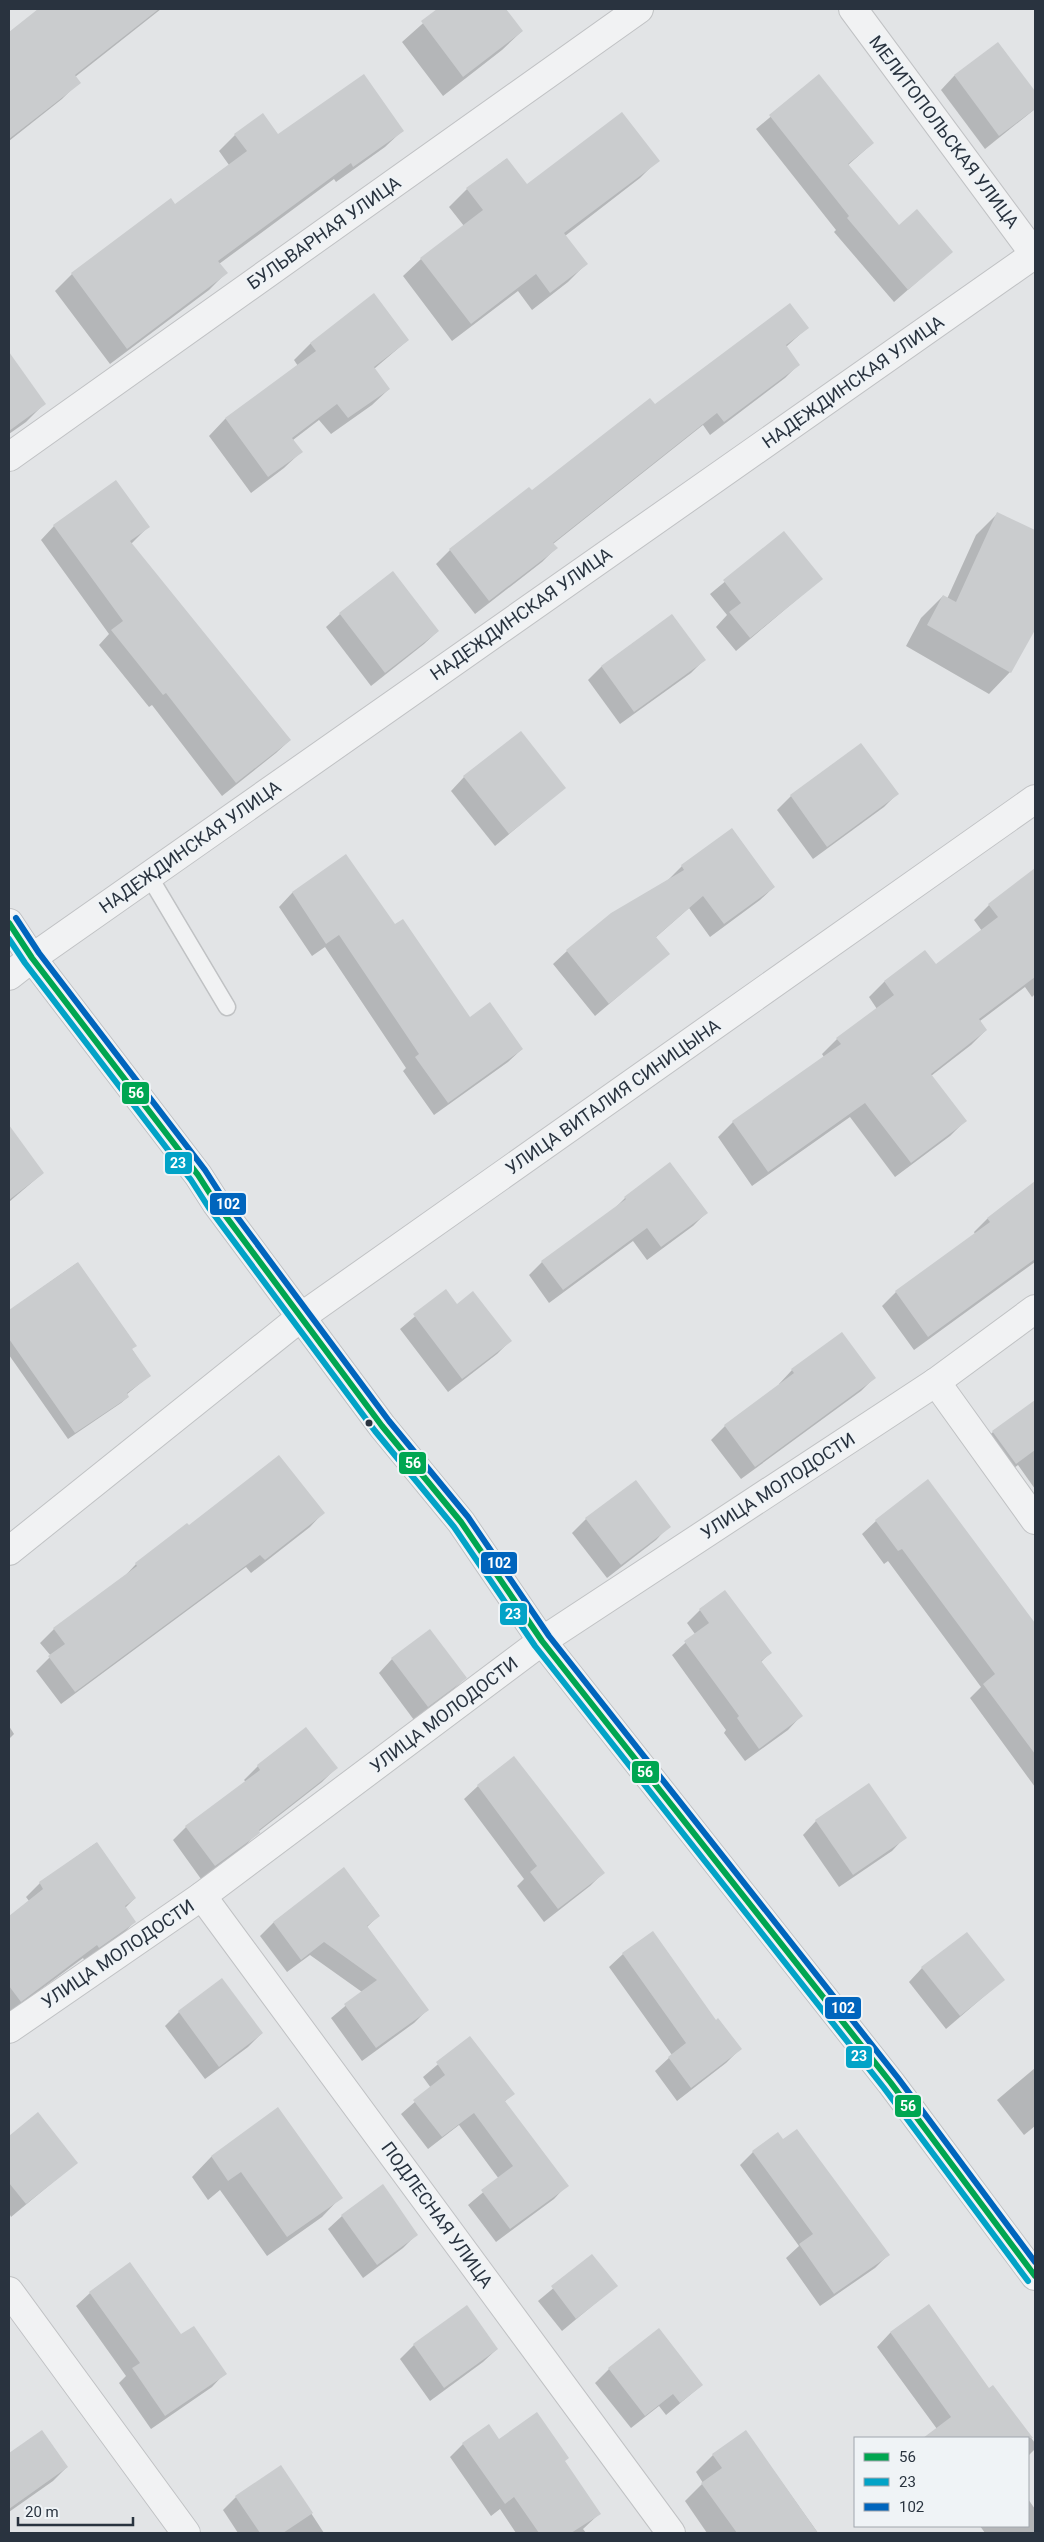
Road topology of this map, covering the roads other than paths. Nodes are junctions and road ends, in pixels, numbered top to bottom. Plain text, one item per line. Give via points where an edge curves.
1 (639, 9) edge
2 (853, 9) edge
3 (1035, 254) edge
4 (9, 457) edge
5 (1035, 799) edge
6 (149, 876) junction
7 (9, 923) edge
8 (32, 958) junction
9 (9, 976) edge
10 (227, 1007) dead end
11 (1035, 1309) edge
12 (301, 1317) junction
13 (936, 1382) junction
14 (1035, 1520) edge
15 (9, 1551) edge
16 (542, 1641) junction
17 (202, 1896) junction
18 (9, 2029) edge
19 (1035, 2276) edge
20 (9, 2291) edge
21 (186, 2533) edge
22 (671, 2533) edge

1 - 4 street, БУЛЬВАРНАЯ УЛИЦА
2 - 3 street, МЕЛИТОПОЛЬСКАЯ УЛИЦА
3 - 6 street, НАДЕЖДИНСКАЯ УЛИЦА
5 - 12 street, УЛИЦА ВИТАЛИЯ СИНИЦЫНА
6 - 8 street, НАДЕЖДИНСКАЯ УЛИЦА
6 - 10 lane
7 - 8 street
8 - 9 street, НАДЕЖДИНСКАЯ УЛИЦА
8 - 12 street via 198,1175
11 - 13 street, УЛИЦА МОЛОДОСТИ
12 - 15 street, УЛИЦА ВИТАЛИЯ СИНИЦЫНА
12 - 16 street via 382,1426 461,1522
13 - 14 street
13 - 16 street, УЛИЦА МОЛОДОСТИ
16 - 17 street, УЛИЦА МОЛОДОСТИ
16 - 19 street via 891,2083
17 - 18 street, УЛИЦА МОЛОДОСТИ
17 - 22 street, ПОДЛЕСНАЯ УЛИЦА
20 - 21 street

